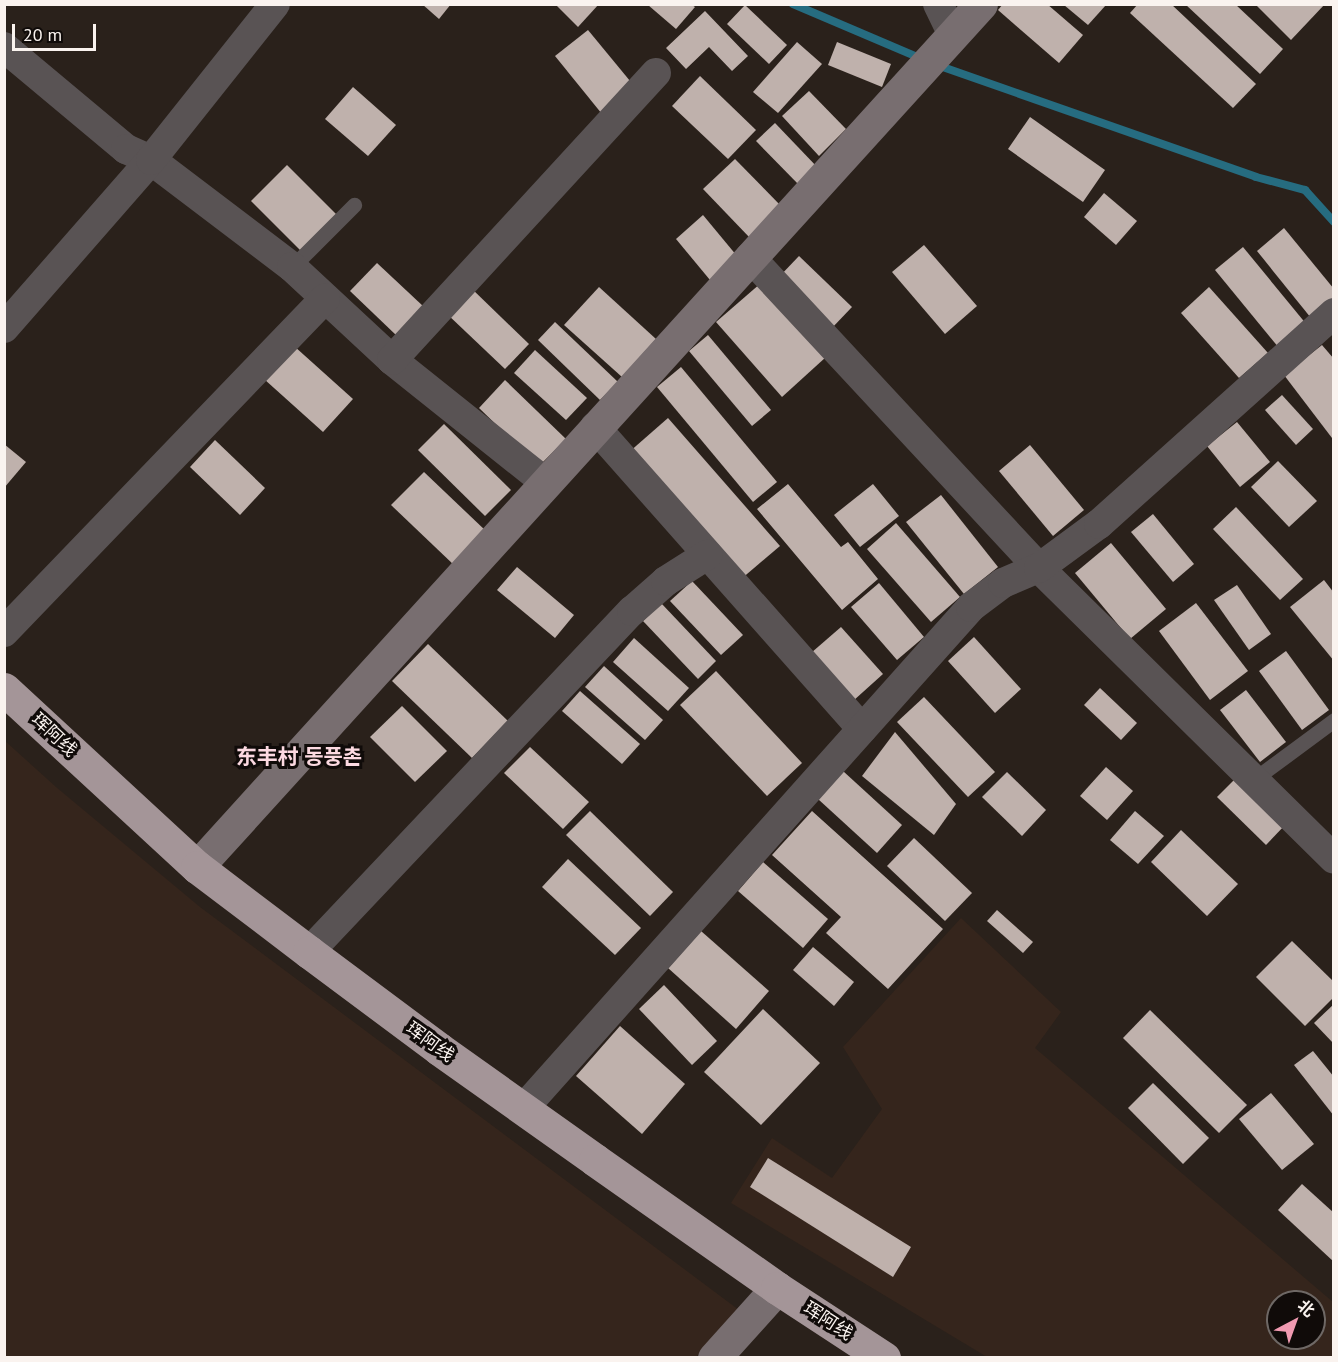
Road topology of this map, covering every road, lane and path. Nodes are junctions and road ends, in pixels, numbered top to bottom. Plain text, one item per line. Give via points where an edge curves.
1 (275, 4) edge
2 (938, 4) edge
3 (981, 4) edge
4 (4, 47) edge
5 (938, 51) junction
6 (656, 73) dead end
7 (151, 160) junction
8 (354, 206) dead end
9 (750, 257) junction
10 (292, 267) junction
11 (325, 298) junction
12 (1334, 314) edge
13 (4, 328) edge
14 (392, 360) junction
15 (595, 427) junction
16 (545, 482) junction
17 (708, 555) junction
18 (1039, 568) junction
19 (4, 632) edge
20 (4, 689) edge
21 (1334, 720) edge
22 (862, 729) junction
23 (1253, 780) junction
24 (1334, 859) edge
25 (197, 867) junction
26 (309, 952) junction
27 (522, 1109) junction
28 (777, 1288) junction
29 (714, 1358) edge
30 (885, 1358) edge

1 - 7 street
2 - 5 street
3 - 5 street
4 - 7 street via 126,149
5 - 9 street
6 - 14 street
7 - 10 street
7 - 13 street
8 - 10 lane
9 - 15 street
9 - 18 street
10 - 11 street
11 - 14 street
11 - 19 street
12 - 18 street via 1099,524
14 - 16 street
15 - 16 street
15 - 17 street
16 - 25 street
17 - 22 street
17 - 26 street via 666,581 633,611
18 - 22 street via 1003,583 971,607
18 - 23 street
20 - 25 highway, 珲阿线
21 - 23 lane
22 - 27 street
23 - 24 street
25 - 26 highway, 珲阿线
26 - 27 highway, 珲阿线
27 - 28 highway, 珲阿线
28 - 29 street
28 - 30 highway, 珲阿线

